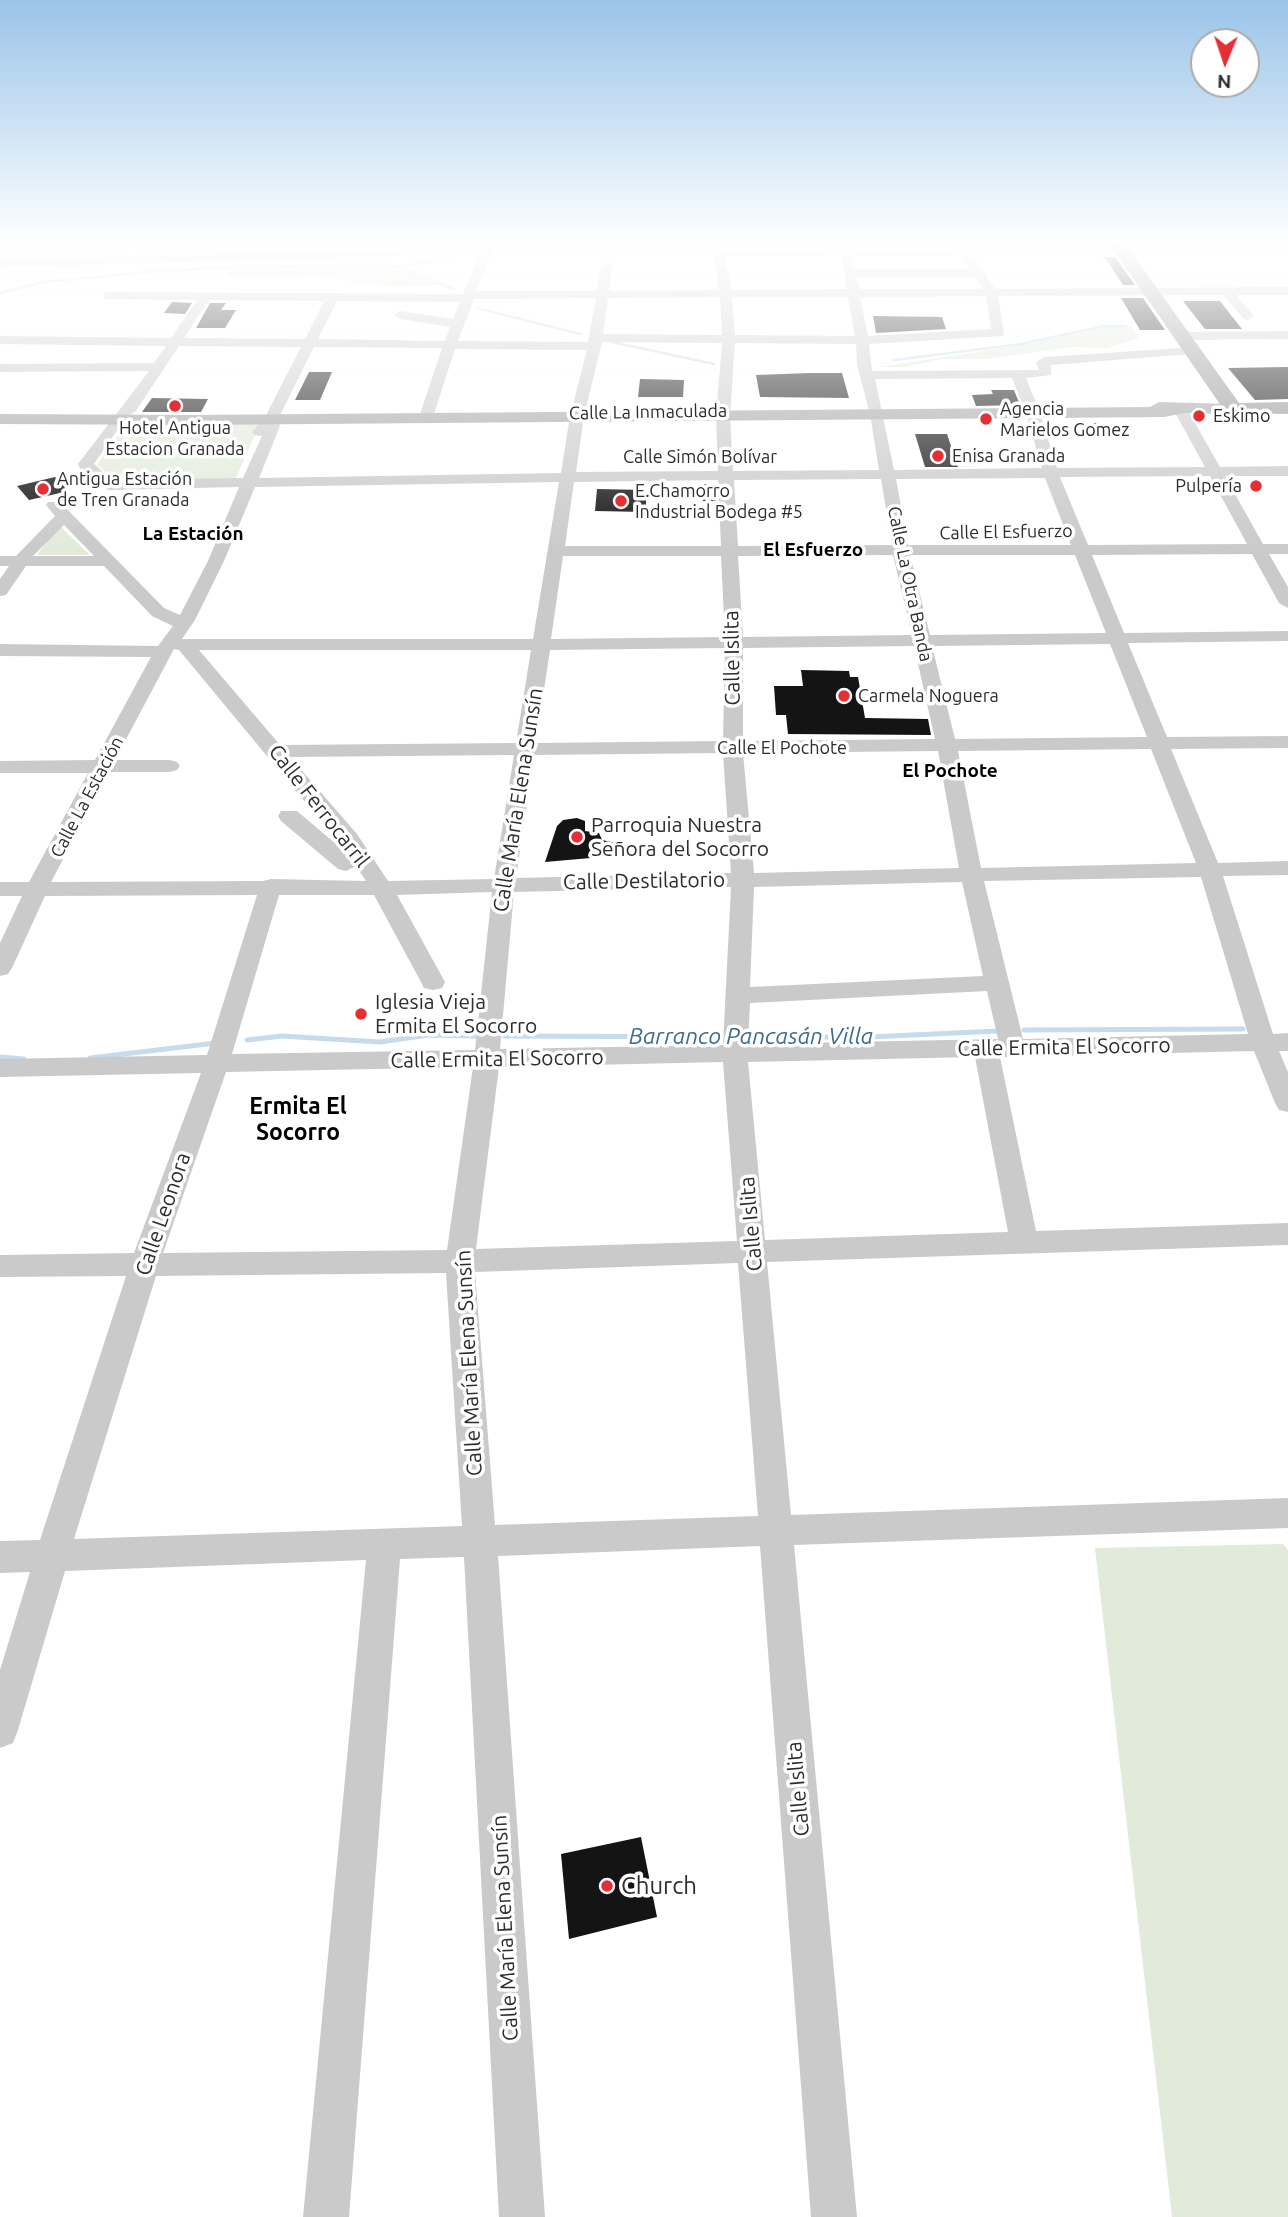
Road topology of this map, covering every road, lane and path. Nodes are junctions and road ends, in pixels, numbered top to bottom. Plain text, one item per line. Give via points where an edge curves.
1 (168, 345) edge
2 (305, 345) edge
3 (450, 345) edge
4 (594, 345) edge
5 (729, 345) edge
6 (863, 345) edge
7 (1193, 345) edge
8 (1224, 345) edge
9 (1196, 350) junction
10 (865, 365) junction
11 (152, 367) junction
12 (0, 368) edge
13 (1017, 374) junction
14 (1288, 408) edge
15 (1180, 409) junction
16 (1239, 409) junction
17 (1032, 411) junction
18 (876, 412) junction
19 (723, 413) junction
20 (578, 414) junction
21 (427, 415) junction
22 (119, 416) junction
23 (271, 418) junction
24 (0, 419) edge
25 (1213, 471) junction
26 (1288, 471) edge
27 (1051, 474) junction
28 (888, 475) junction
29 (725, 476) junction
30 (568, 477) junction
31 (242, 482) junction
32 (1288, 549) edge
33 (1082, 550) junction
34 (1258, 550) junction
35 (557, 551) junction
36 (728, 552) junction
37 (901, 552) junction
38 (0, 561) edge
39 (106, 561) junction
40 (20, 562) junction
41 (0, 591) edge
42 (1288, 603) edge
43 (176, 635) junction
44 (1288, 636) edge
45 (1116, 638) junction
46 (921, 639) junction
47 (734, 642) junction
48 (542, 645) junction
49 (0, 650) edge
50 (1288, 742) edge
51 (1158, 745) junction
52 (947, 747) junction
53 (527, 748) junction
54 (733, 749) junction
55 (276, 751) junction
56 (170, 766) dead end
57 (0, 767) edge
58 (103, 767) junction
59 (289, 816) dead end
60 (349, 839) junction
61 (346, 864) junction
62 (1288, 868) edge
63 (1210, 870) junction
64 (971, 874) junction
65 (743, 879) junction
66 (504, 883) junction
67 (271, 886) junction
68 (343, 887) junction
69 (37, 888) junction
70 (382, 888) junction
71 (0, 889) edge
72 (0, 968) edge
73 (433, 982) dead end
74 (997, 983) junction
75 (737, 996) junction
76 (735, 1042) junction
77 (1276, 1042) edge
78 (1013, 1048) junction
79 (986, 1049) junction
80 (488, 1059) junction
81 (217, 1063) junction
82 (0, 1068) edge
83 (1288, 1103) edge
84 (1288, 1234) edge
85 (1024, 1242) junction
86 (754, 1251) junction
87 (460, 1261) junction
88 (145, 1263) junction
89 (0, 1266) edge
90 (1288, 1513) edge
91 (776, 1532) junction
92 (478, 1540) junction
93 (384, 1545) junction
94 (54, 1550) junction
95 (0, 1557) edge
96 (0, 1730) edge
97 (326, 2217) edge
98 (522, 2217) edge
99 (834, 2217) edge

1 - 11 street
2 - 23 street, Calle La Estación
3 - 21 street
4 - 20 street, Calle María Elena Sunsín
5 - 19 street, Calle Islita
6 - 10 street, Calle La Otra Banda
7 - 9 highway
8 - 9 street
9 - 13 street via 1045,361 1045,373
9 - 16 highway
10 - 13 street
10 - 18 street, Calle La Otra Banda
11 - 12 street
11 - 22 street via 136,391 131,409
13 - 17 street
14 - 16 highway
15 - 16 main road, Calle La Inmaculada
15 - 17 main road, Calle La Inmaculada
15 - 25 street
17 - 18 main road, Calle La Inmaculada
17 - 27 street
18 - 19 main road, Calle La Inmaculada
18 - 28 street, Calle La Otra Banda
19 - 20 main road, Calle La Inmaculada
19 - 29 street, Calle Islita
20 - 21 main road, Calle La Inmaculada
20 - 30 street, Calle María Elena Sunsín
21 - 23 main road, Calle La Inmaculada
22 - 23 main road, Calle La Inmaculada
22 - 24 main road, Calle La Inmaculada
22 - 31 street, Calle Simón Bolívar via 85,466 113,486
23 - 31 street, Calle La Estación via 273,426
25 - 26 street, Calle Simón Bolívar
25 - 27 street, Calle Simón Bolívar
25 - 34 street
27 - 28 street, Calle Simón Bolívar
27 - 33 street
28 - 29 street, Calle Simón Bolívar
28 - 37 street, Calle La Otra Banda
29 - 30 street, Calle Simón Bolívar
29 - 36 street, Calle Islita
30 - 31 street, Calle Simón Bolívar
30 - 35 street, Calle María Elena Sunsín
31 - 43 street, Calle La Estación
32 - 34 street, Calle El Esfuerzo
33 - 34 street, Calle El Esfuerzo
33 - 37 street, Calle El Esfuerzo
33 - 45 street
34 - 42 street
35 - 36 street, Calle El Esfuerzo
35 - 48 street, Calle María Elena Sunsín
36 - 37 street, Calle El Esfuerzo
36 - 47 street, Calle Islita
37 - 46 street, Calle La Otra Banda
38 - 40 street
39 - 40 street
39 - 40 street, Calle Ferrocarril via 60,510
39 - 43 street, Calle Ferrocarril
40 - 41 street
43 - 48 street
43 - 49 street
43 - 55 street, Calle Ferrocarril
43 - 58 street, Calle La Estación
44 - 45 street
45 - 46 street
45 - 51 street
46 - 47 street
46 - 52 street, Calle La Otra Banda
47 - 48 street
47 - 54 street, Calle Islita
48 - 53 street, Calle María Elena Sunsín
50 - 51 street, Calle El Pochote
51 - 52 street, Calle El Pochote
51 - 63 street
52 - 54 street, Calle El Pochote
52 - 64 street, Calle La Otra Banda
53 - 54 street, Calle El Pochote
53 - 55 street, Calle El Pochote
53 - 66 street, Calle María Elena Sunsín
54 - 65 street, Calle Islita
55 - 60 street, Calle Ferrocarril
56 - 58 street
57 - 58 street
58 - 69 street, Calle La Estación
59 - 61 street
60 - 61 street
60 - 70 street, Calle Ferrocarril
61 - 68 street
62 - 63 street, Calle Destilatorio
63 - 64 street, Calle Destilatorio
63 - 77 street
64 - 65 street, Calle Destilatorio
64 - 74 street, Calle La Otra Banda
65 - 66 street, Calle Destilatorio
65 - 75 street, Calle Islita
66 - 70 street, Calle Destilatorio
66 - 80 street, Calle María Elena Sunsín
67 - 68 street, Calle Destilatorio
67 - 69 street, Calle Destilatorio
67 - 81 street, Calle Leonora
68 - 70 street, Calle Destilatorio
69 - 71 street, Calle Destilatorio
69 - 72 street, Calle La Estación
70 - 73 street, Calle Ferrocarril
74 - 75 street
74 - 78 street, Calle La Otra Banda
75 - 76 street, Calle Islita
76 - 79 street, Calle Ermita El Socorro
76 - 80 street, Calle Ermita El Socorro
76 - 86 street, Calle Islita
77 - 78 street, Calle Ermita El Socorro
77 - 83 street
78 - 79 street, Calle Ermita El Socorro
79 - 85 street
80 - 81 street, Calle Ermita El Socorro
80 - 87 street, Calle María Elena Sunsín
81 - 82 street, Calle Ermita El Socorro
81 - 88 street, Calle Leonora
84 - 85 street
85 - 86 street
86 - 87 street
86 - 91 street, Calle Islita
87 - 88 street
87 - 92 street, Calle María Elena Sunsín
88 - 89 street
88 - 94 street, Calle Leonora
90 - 91 street
91 - 92 street
91 - 99 street, Calle Islita
92 - 93 street
92 - 98 street, Calle María Elena Sunsín
93 - 94 street
93 - 97 street
94 - 95 street
94 - 96 street, Calle Leonora

